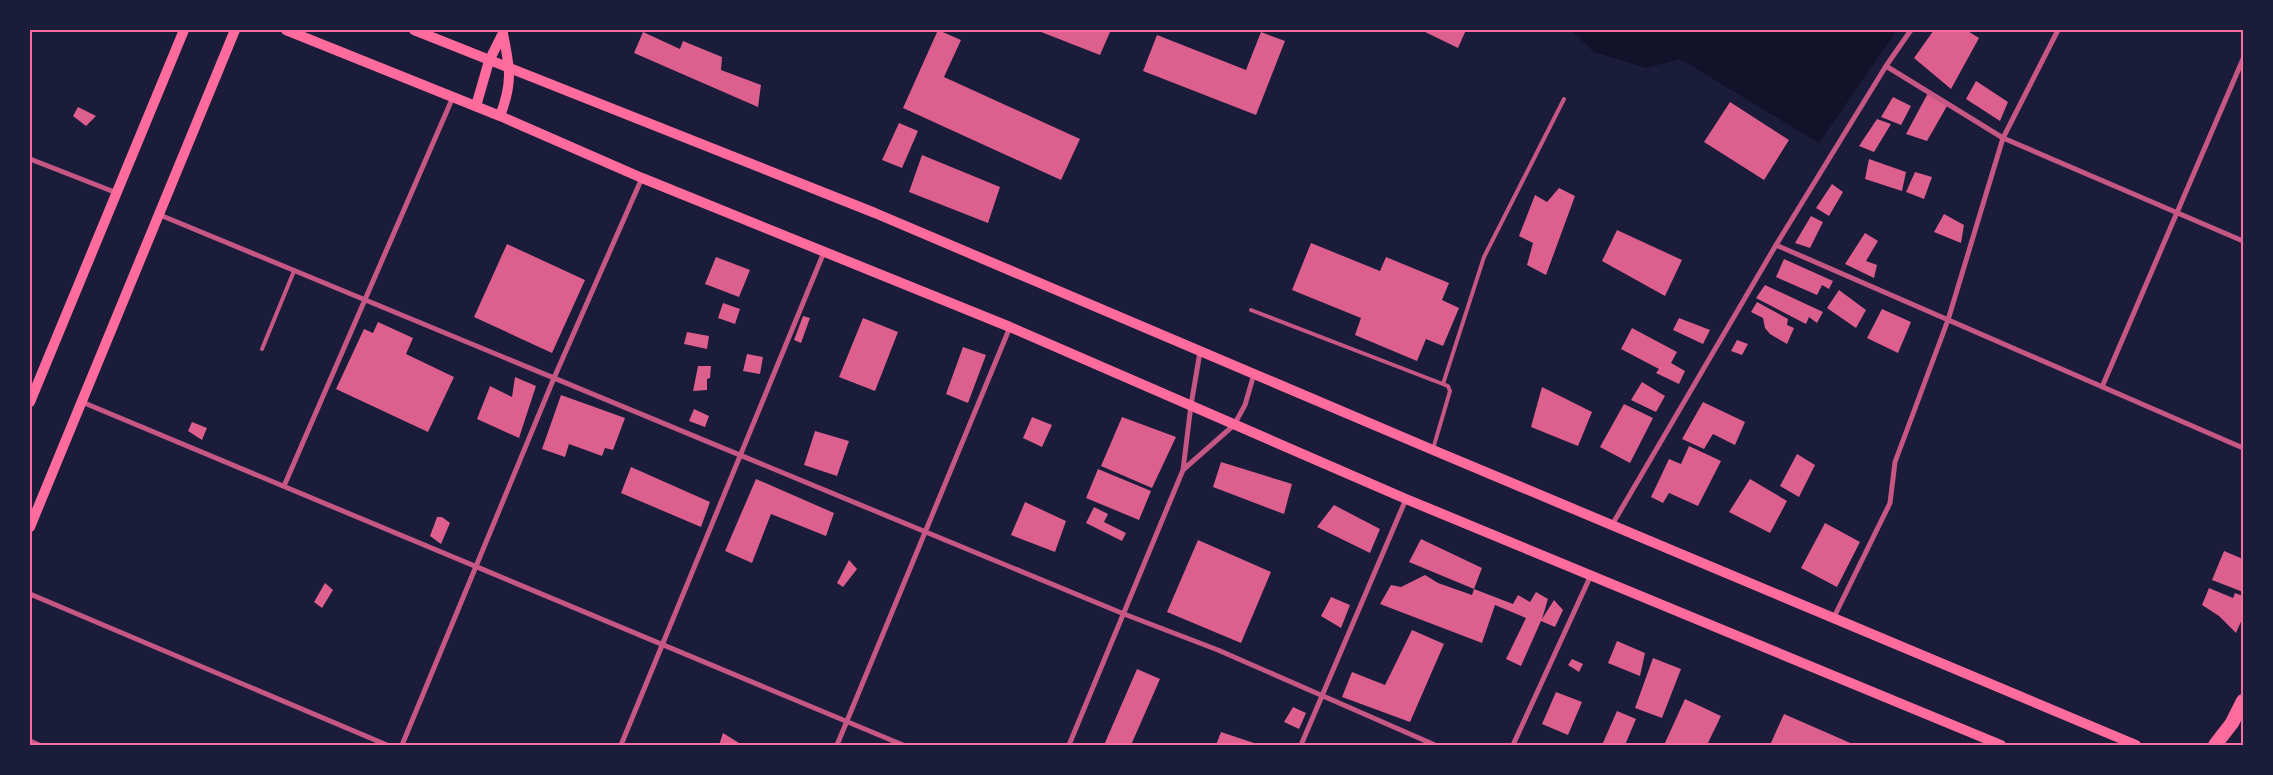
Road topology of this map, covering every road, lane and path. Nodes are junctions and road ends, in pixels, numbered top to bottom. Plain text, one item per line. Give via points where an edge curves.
1 (184, 30) edge
2 (235, 30) edge
3 (286, 30) edge
4 (414, 30) edge
5 (1911, 30) edge
6 (2058, 30) edge
7 (503, 32) edge
8 (438, 35) edge
9 (2243, 59) edge
10 (489, 62) junction
11 (1886, 66) junction
12 (510, 68) junction
13 (453, 97) junction
14 (1564, 99) dead end
15 (476, 106) junction
16 (500, 116) junction
17 (2002, 138) junction
18 (30, 159) edge
19 (642, 178) junction
20 (116, 193) junction
21 (2176, 212) junction
22 (160, 215) junction
23 (2243, 241) edge
24 (1776, 245) junction
25 (824, 252) junction
26 (294, 271) junction
27 (365, 300) junction
28 (1251, 310) dead end
29 (1948, 320) junction
30 (1010, 327) junction
31 (262, 349) dead end
32 (1200, 352) junction
33 (1254, 374) junction
34 (554, 378) junction
35 (34, 380) edge
36 (1443, 384) junction
37 (2102, 387) junction
38 (30, 402) edge
39 (82, 402) junction
40 (1191, 405) junction
41 (1234, 425) junction
42 (2243, 448) edge
43 (1433, 450) junction
44 (742, 456) junction
45 (1183, 470) junction
46 (284, 486) junction
47 (1406, 499) junction
48 (1612, 525) junction
49 (30, 527) edge
50 (926, 532) junction
51 (476, 567) junction
52 (1591, 575) junction
53 (30, 594) edge
54 (1124, 614) junction
55 (1834, 617) junction
56 (663, 645) junction
57 (1322, 695) junction
58 (2243, 700) edge
59 (847, 722) junction
60 (30, 741) edge
61 (39, 745) edge
62 (387, 745) edge
63 (402, 745) edge
64 (621, 745) edge
65 (837, 745) edge
66 (902, 745) edge
67 (1068, 745) edge
68 (1301, 745) edge
69 (1435, 745) edge
70 (1513, 745) edge
71 (2001, 745) edge
72 (2136, 745) edge
73 (2215, 745) edge

1 - 20 main road
2 - 22 main road
3 - 13 main road
4 - 8 main road
5 - 11 street
6 - 17 street
7 - 10 main road
7 - 12 main road
8 - 10 main road
9 - 21 street
10 - 12 main road
10 - 15 main road
11 - 17 street
11 - 24 street
12 - 16 main road via 508,90
12 - 32 main road via 875,213
13 - 15 main road
13 - 27 street
14 - 36 lane via 1484,257
15 - 16 main road
16 - 19 main road
17 - 21 street
17 - 29 street
18 - 20 street
19 - 25 main road
19 - 34 street
20 - 35 main road
21 - 23 street
21 - 37 street
22 - 26 street
22 - 39 main road
24 - 29 street
24 - 48 street
25 - 30 main road
25 - 44 street
26 - 27 street
26 - 31 lane
27 - 34 street
27 - 46 street
28 - 36 lane
29 - 37 street
29 - 55 street via 1896,462 1890,503
30 - 40 main road
30 - 50 street
32 - 33 main road
32 - 40 street
33 - 41 street via 1245,405
33 - 43 main road
34 - 44 street
34 - 51 street
35 - 38 main road
36 - 43 lane via 1450,391
37 - 42 street
39 - 46 street
39 - 49 main road
40 - 41 main road
40 - 45 street
41 - 45 street
41 - 47 main road
43 - 48 main road
44 - 50 street
44 - 56 street
45 - 54 street
46 - 51 street
47 - 52 main road
47 - 57 street
48 - 55 main road
50 - 54 street
50 - 59 street
51 - 56 street
51 - 63 street
52 - 70 street
52 - 71 main road
53 - 62 street
54 - 57 street
54 - 67 street
55 - 72 main road
56 - 59 street
56 - 64 street
57 - 68 street
57 - 69 street
58 - 73 highway via 2232,723
59 - 65 street
59 - 66 street
60 - 61 street

